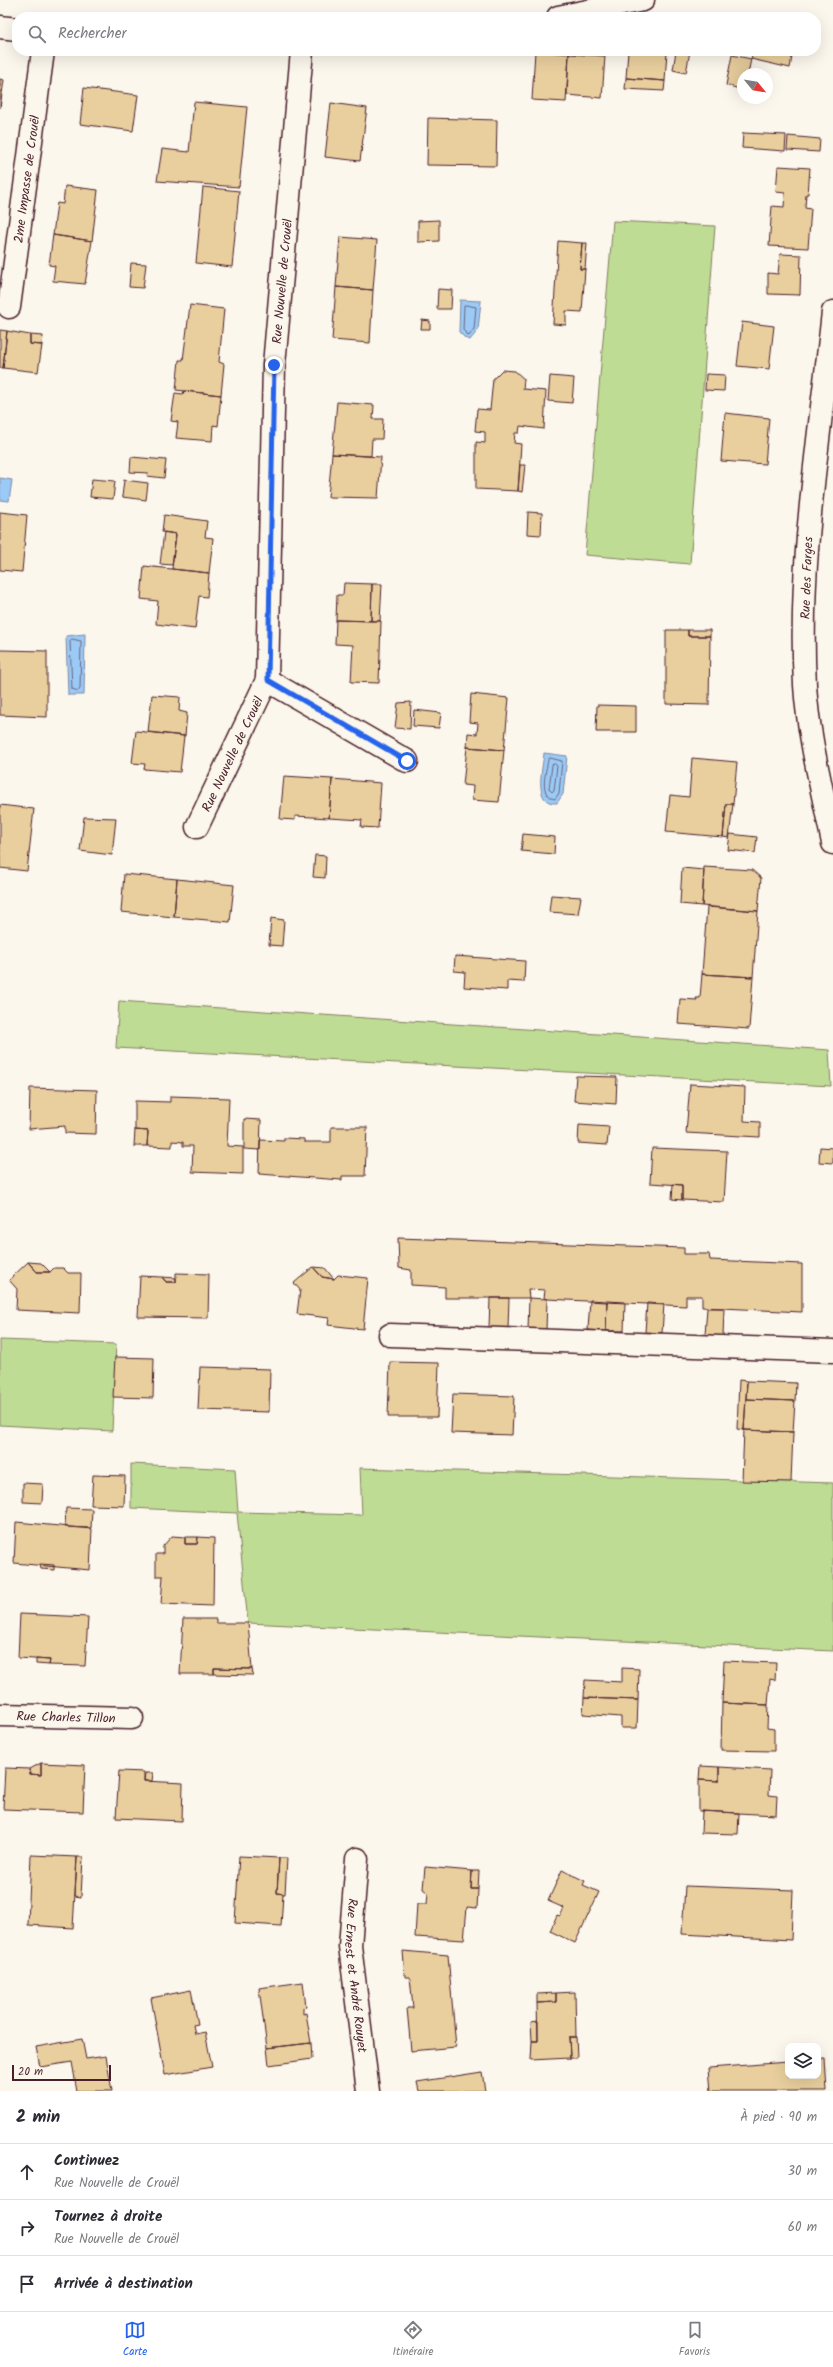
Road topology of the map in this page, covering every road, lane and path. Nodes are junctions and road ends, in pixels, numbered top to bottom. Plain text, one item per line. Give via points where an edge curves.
1 (643, 0) edge
2 (583, 12) edge
3 (0, 27) edge
4 (12, 28) edge
5 (41, 56) edge
6 (302, 56) edge
7 (9, 307) dead end
8 (833, 312) edge
9 (268, 680) junction
10 (407, 761) dead end
11 (196, 827) dead end
12 (833, 843) edge
13 (390, 1335) dead end
14 (833, 1351) edge
15 (0, 1715) edge
16 (132, 1718) dead end
17 (357, 1860) dead end
18 (368, 2091) edge

1 - 2 street
3 - 4 street
5 - 7 street, 2me Impasse de Crouël
6 - 9 street, Rue Nouvelle de Crouël via 274,365
8 - 12 street, Rue des Farges via 807,538 804,626 805,687
9 - 10 street, Rue Nouvelle de Crouël
9 - 11 street, Rue Nouvelle de Crouël
13 - 14 street
15 - 16 street, Rue Charles Tillon
17 - 18 street, Rue Ernest et André Rouyet via 350,1946

